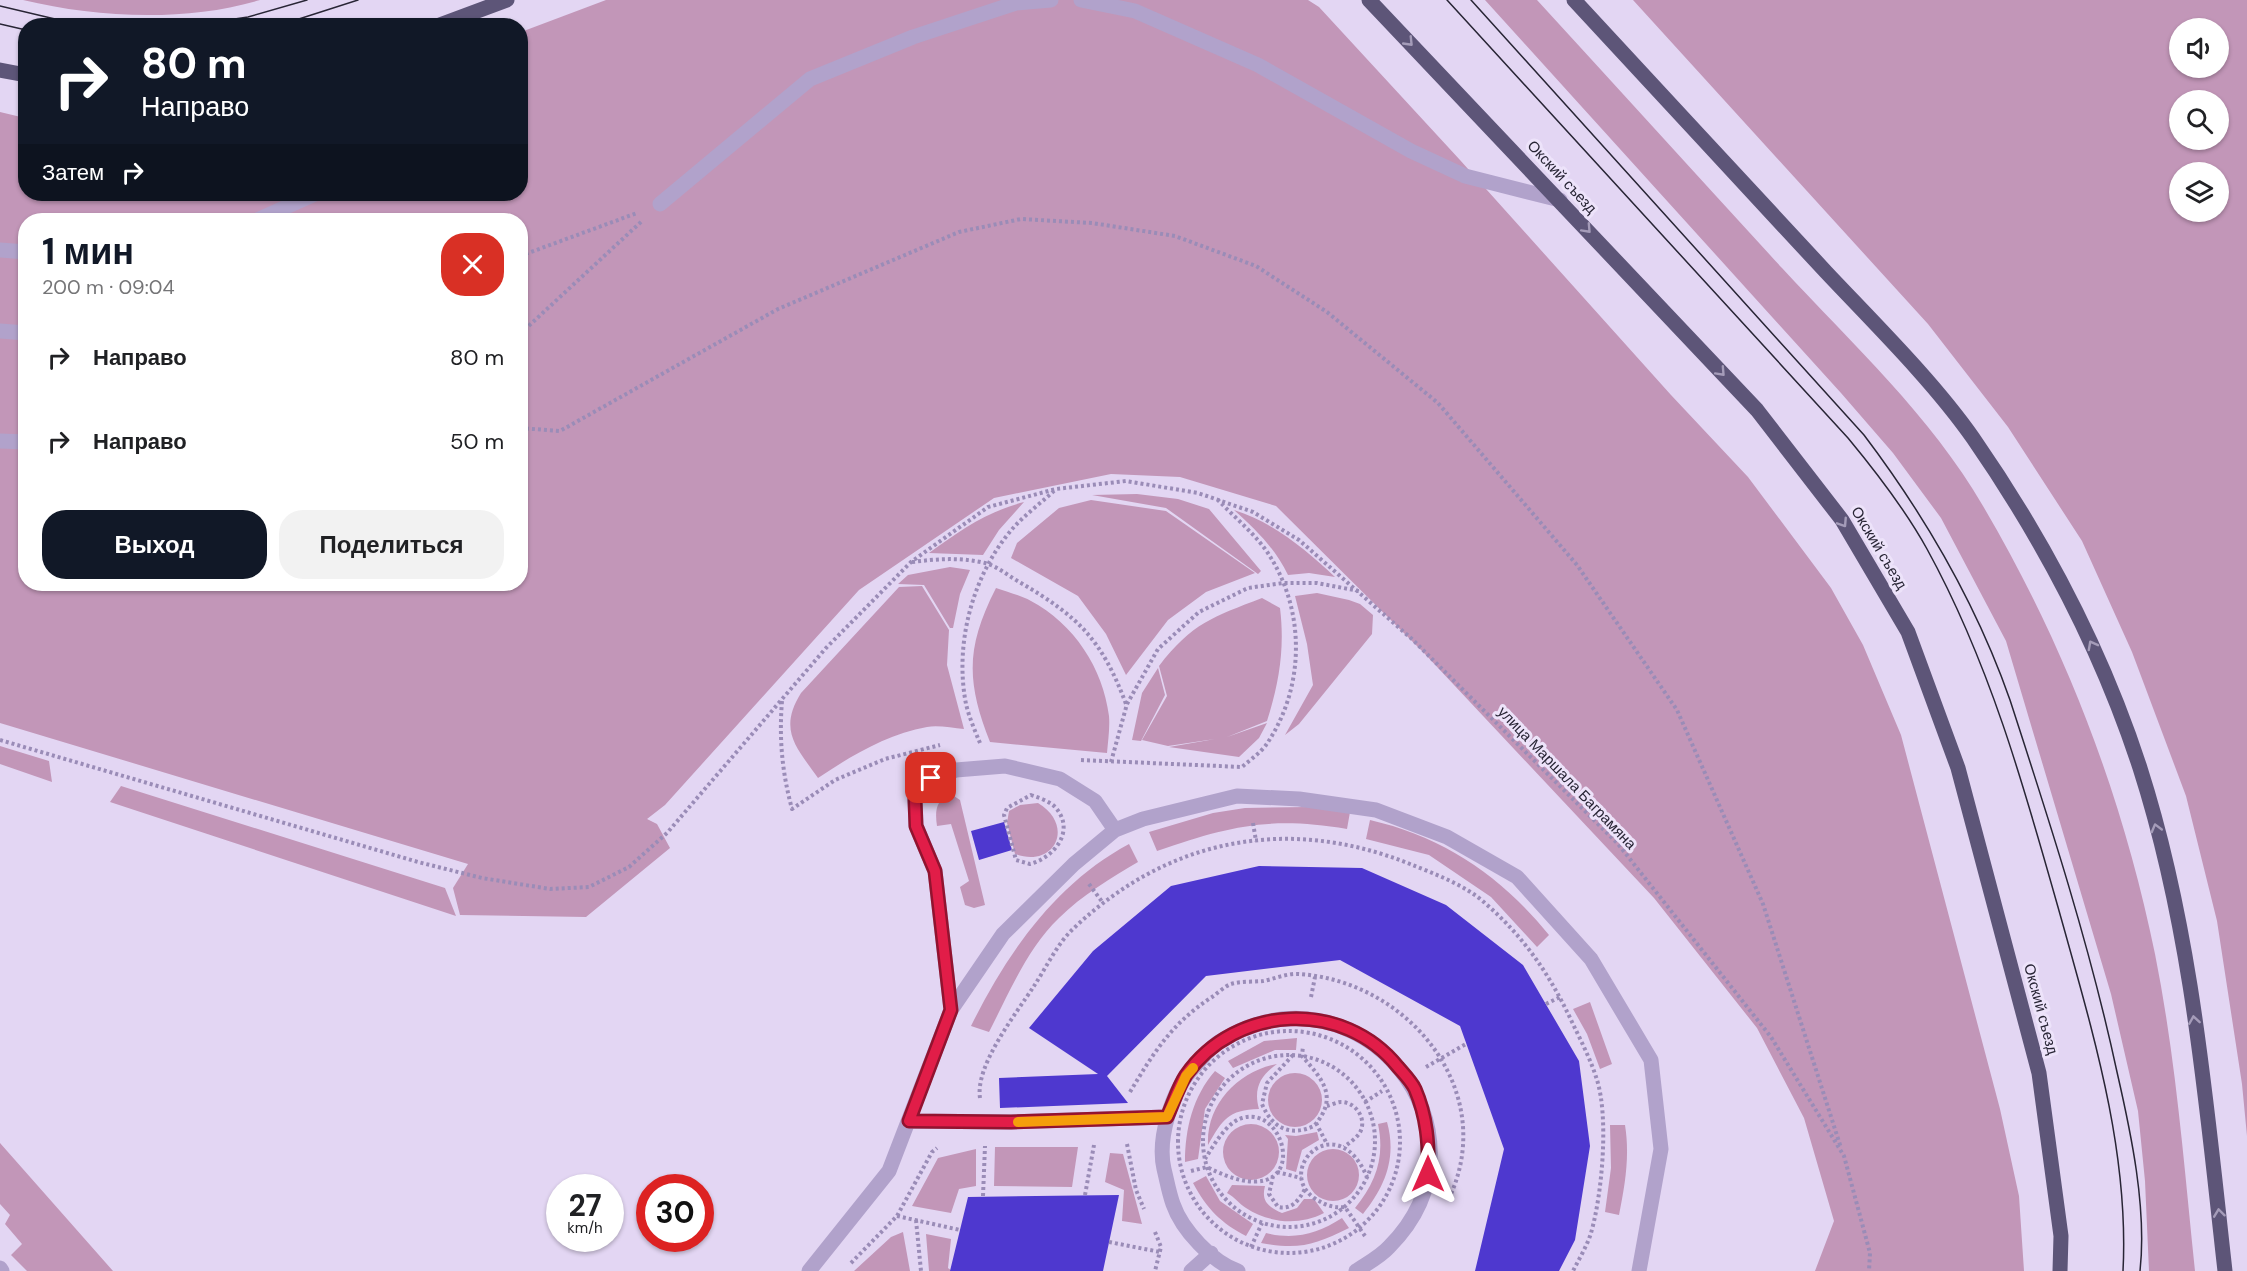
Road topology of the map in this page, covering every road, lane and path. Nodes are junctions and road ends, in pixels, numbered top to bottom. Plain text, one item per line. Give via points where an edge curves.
1 (507, 0) edge
2 (1051, 0) edge
3 (1081, 0) edge
4 (1369, 0) edge
5 (1574, 0) edge
6 (459, 18) edge
7 (0, 70) edge
8 (18, 73) edge
9 (1560, 200) junction
10 (299, 201) edge
11 (660, 204) junction
12 (273, 213) edge
13 (0, 250) edge
14 (18, 251) edge
15 (528, 253) edge
16 (528, 327) edge
17 (0, 331) edge
18 (18, 332) edge
19 (528, 428) edge
20 (0, 441) edge
21 (18, 442) edge
22 (1056, 489) junction
23 (1218, 500) junction
24 (911, 562) junction
25 (987, 564) junction
26 (1283, 583) junction
27 (1360, 591) junction
28 (1127, 704) junction
29 (0, 740) edge
30 (980, 744) dead end
31 (1112, 762) dead end
32 (1242, 766) dead end
33 (1115, 830) junction
34 (1016, 860) joint
35 (1560, 997) dead end
36 (1546, 1004) dead end
37 (951, 1010) junction
38 (1466, 1044) dead end
39 (1293, 1055) junction
40 (1302, 1056) junction
41 (1441, 1058) junction
42 (1327, 1106) junction
43 (1369, 1109) junction
44 (1361, 1116) junction
45 (1167, 1117) junction
46 (1127, 1118) junction
47 (909, 1121) junction
48 (1316, 1124) junction
49 (1273, 1125) junction
50 (1096, 1135) dead end
51 (985, 1140) dead end
52 (943, 1142) dead end
53 (1118, 1142) dead end
54 (1327, 1144) junction
55 (1344, 1147) junction
56 (1844, 1156) junction
57 (1204, 1159) junction
58 (1207, 1167) junction
59 (1275, 1174) junction
60 (1301, 1178) junction
61 (1367, 1178) junction
62 (1305, 1189) junction
63 (1085, 1195) dead end
64 (983, 1196) dead end
65 (1449, 1198) dead end
66 (1345, 1207) junction
67 (897, 1216) junction
68 (916, 1220) junction
69 (1262, 1223) junction
70 (1359, 1228) junction
71 (960, 1230) dead end
72 (1109, 1242) dead end
73 (1251, 1246) junction
74 (1160, 1252) dead end
75 (1212, 1253) junction
76 (809, 1271) edge
77 (843, 1271) edge
78 (921, 1271) edge
79 (1191, 1271) edge
80 (1238, 1271) edge
81 (1356, 1271) edge
82 (1639, 1271) edge
83 (1869, 1271) edge
84 (2060, 1271) edge
85 (2225, 1271) edge

1 - 6 main road
2 - 11 street via 1016,3 912,37 810,79
3 - 9 street via 1135,11 1258,65 1411,151 1465,176
4 -> 9 main road, Окский съезд
85 -> 5 main road via 2202,1073 2175,902 2140,768 2097,654 2038,542 1971,436 1909,362
7 - 8 main road
9 -> 84 main road, Окский съезд via 1757,410 1842,520 1908,632 1958,768 2039,1073 2061,1236
10 - 12 street
11 - 15 path
11 - 16 path
13 - 14 street
17 - 18 street
19 - 56 path via 560,430 778,309 959,232 1021,219 1092,223 1175,236 1256,266 1327,312 1438,404 1577,566 1677,710 1763,904
20 - 21 street
22 - 23 path, улица Маршала Баграмяна via 1126,481
22 - 24 path, улица Маршала Баграмяна via 988,507
22 - 25 path via 1014,527
23 - 26 path via 1271,557
23 - 27 path, улица Маршала Баграмяна via 1253,512 1299,540
24 - 25 path via 953,558
24 - 29 path, улица Маршала Баграмяна via 826,648 667,833 629,867 589,887 550,889 482,878
25 - 28 path via 1060,606 1090,634 1112,667
25 - 30 path via 969,613 962,659 966,705
26 - 27 path via 1317,583
26 - 28 path via 1248,588 1199,612 1158,649
26 - 32 path via 1294,621 1293,688 1265,746
27 - 56 path, улица Маршала Баграмяна via 1618,844 1771,1037
28 - 31 path
33 - 37 street via 1003,934
33 - 37 street via 1095,801 1060,779 1005,766 956,770 931,778 915,800 916,826 935,871
33 - 82 street via 1143,819 1237,796 1299,799 1376,810 1447,837 1517,877 1591,959 1651,1060 1661,1149
34 - 34 path via 1030,864 1041,861 1060,844 1063,834 1056,807 1031,795 1008,808 1004,816
35 - 36 path
37 - 47 street
38 - 41 path
39 - 40 path
39 - 49 path via 1267,1083 1263,1094 1262,1104
39 - 57 path via 1265,1058 1248,1065 1220,1089 1204,1123
40 - 42 path via 1324,1084
40 - 43 path via 1336,1068 1350,1080
41 - 46 path via 1436,1048 1394,1010 1364,991 1297,974 1230,984 1198,1006 1159,1043 1129,1095
41 - 65 path via 1461,1104 1465,1133 1462,1161
42 - 44 path via 1340,1101 1348,1103
42 - 48 path
43 - 44 path
43 - 61 path via 1375,1135 1374,1157
44 - 55 path via 1360,1133
45 - 46 street
45 - 75 street via 1163,1162 1174,1206 1197,1242
45 - 81 street via 1186,1076 1217,1043 1258,1023 1307,1018 1348,1028 1386,1052 1414,1088 1429,1131 1428,1174 1415,1214 1389,1248
46 - 47 street
46 - 53 path via 1127,1148
47 - 76 street via 889,1171
48 - 49 path via 1304,1131 1290,1132
48 - 54 path
49 - 57 path via 1243,1117 1223,1133
49 - 59 path via 1284,1146
50 - 63 path
51 - 64 path
52 - 67 path via 932,1152
54 - 55 path
54 - 60 path via 1310,1152
55 - 61 path via 1358,1159
56 - 83 path, улица Маршала Баграмяна via 1870,1253
57 - 58 path
58 - 59 path via 1241,1182 1256,1184
58 - 69 path via 1221,1195 1237,1211
59 - 60 path
59 - 62 path via 1269,1194 1278,1207 1284,1209 1296,1203
60 - 62 path
61 - 66 path
62 - 66 path via 1332,1208
66 - 69 path via 1321,1222 1299,1227
66 - 70 path
67 - 68 path
67 - 77 path
68 - 71 path
68 - 78 path
69 - 73 path
70 - 73 path via 1337,1242 1313,1250 1287,1253
70 - 73 path via 1378,1209 1399,1161 1396,1109 1385,1085 1363,1059 1325,1036 1296,1031 1266,1033 1228,1049 1206,1069 1189,1094 1178,1134 1182,1174 1201,1210 1215,1225
72 - 74 path
75 - 79 street
75 - 80 street

